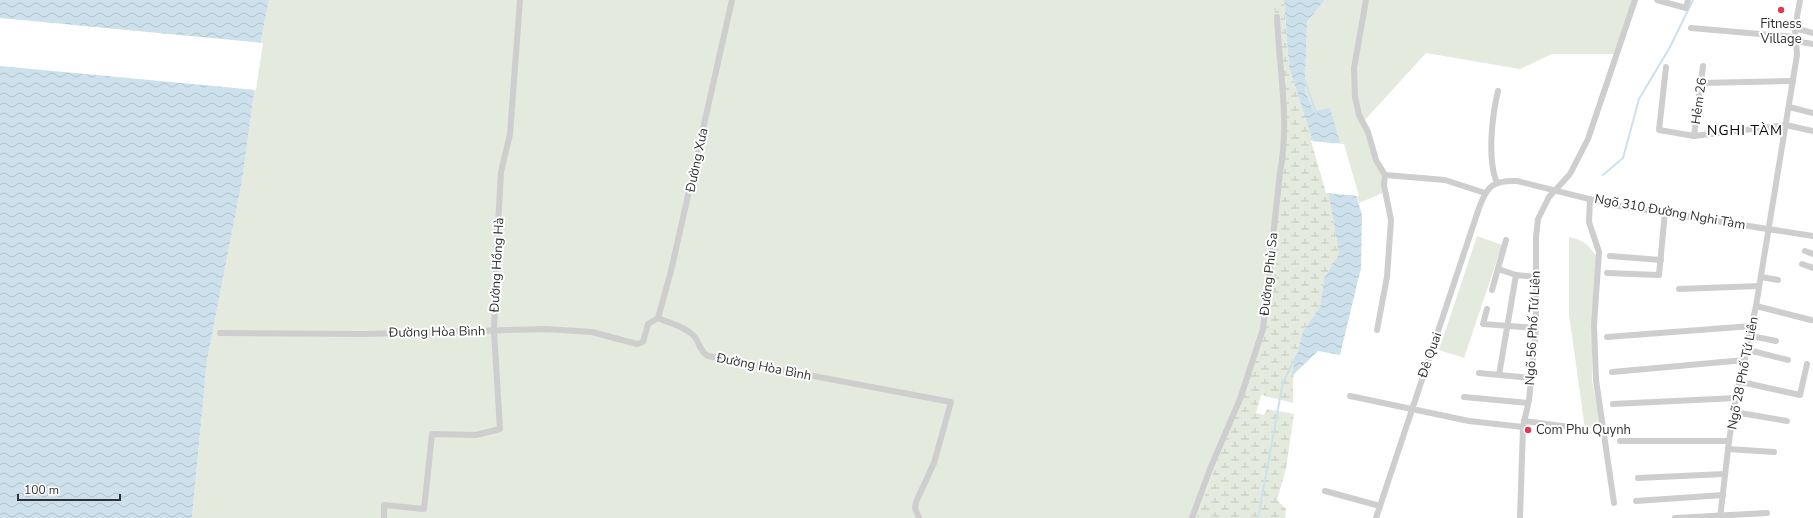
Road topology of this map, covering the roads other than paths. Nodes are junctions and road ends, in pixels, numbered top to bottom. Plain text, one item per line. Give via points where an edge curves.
1 (520, 0) edge
2 (732, 0) edge
3 (1366, 0) edge
4 (1635, 0) edge
5 (1657, 0) edge
6 (1688, 0) edge
7 (1800, 0) edge
8 (1277, 17) dead end
9 (1691, 28) dead end
10 (1795, 28) junction
11 (1813, 33) edge
12 (1795, 39) junction
13 (1813, 44) edge
14 (1703, 66) dead end
15 (1666, 67) dead end
16 (1793, 81) junction
17 (1701, 83) junction
18 (1498, 91) dead end
19 (1788, 107) junction
20 (1813, 113) edge
21 (1786, 124) junction
22 (1813, 131) edge
23 (1694, 136) junction
24 (1385, 175) junction
25 (1497, 183) junction
26 (1556, 190) junction
27 (1485, 193) junction
28 (1590, 199) junction
29 (1665, 212) junction
30 (1770, 229) junction
31 (1813, 236) edge
32 (1506, 240) dead end
33 (1805, 251) dead end
34 (1813, 254) edge
35 (1610, 256) dead end
36 (1661, 260) junction
37 (1802, 264) dead end
38 (1813, 268) edge
39 (1498, 269) junction
40 (1607, 273) dead end
41 (1516, 275) junction
42 (1536, 277) junction
43 (1761, 277) junction
44 (1778, 280) dead end
45 (1759, 286) junction
46 (1679, 289) dead end
47 (1492, 290) dead end
48 (1756, 306) junction
49 (1487, 309) dead end
50 (658, 318) junction
51 (1811, 320) dead end
52 (1507, 325) junction
53 (1752, 326) junction
54 (1536, 328) junction
55 (1377, 330) dead end
56 (494, 331) junction
57 (220, 333) dead end
58 (1751, 336) junction
59 (1607, 337) dead end
60 (1776, 342) dead end
61 (1748, 350) junction
62 (1745, 360) junction
63 (1788, 360) dead end
64 (1807, 364) dead end
65 (1612, 372) dead end
66 (1479, 373) dead end
67 (1499, 375) junction
68 (1531, 378) junction
69 (1741, 382) junction
70 (1350, 396) dead end
71 (1464, 397) dead end
72 (1736, 398) junction
73 (1528, 404) junction
74 (1613, 404) dead end
75 (1411, 410) junction
76 (1734, 412) junction
77 (1787, 420) dead end
78 (1524, 424) junction
79 (1586, 429) dead end
80 (1620, 441) dead end
81 (1729, 441) junction
82 (1728, 449) junction
83 (1774, 452) dead end
84 (1724, 474) junction
85 (1638, 478) dead end
86 (1325, 491) dead end
87 (1723, 495) junction
88 (1636, 501) dead end
89 (1614, 503) dead end
90 (1380, 506) junction
91 (1767, 513) dead end
92 (1720, 516) edge
93 (384, 518) edge
94 (919, 518) edge
95 (1192, 518) edge
96 (1376, 518) edge
97 (1520, 518) edge
98 (1675, 518) edge

1 - 56 street, Đường Hồng Hà via 510,134 501,172
2 - 50 street, Đường Xưa via 672,271
3 - 24 street via 1354,68 1355,97 1376,160
4 - 26 street, Ngõ 56 Phố Tứ Liên via 1588,139 1570,174
5 - 6 street via 1686,8
7 - 10 street, Ngõ 28 Phố Tứ Liên
8 - 95 street, Đường Phù Sa via 1284,95 1283,156 1263,329 1240,399
9 - 12 street
10 - 11 street
10 - 12 street, Ngõ 28 Phố Tứ Liên
12 - 13 street
12 - 16 street, Ngõ 28 Phố Tứ Liên via 1797,55
14 - 17 street, Hẻm 26
15 - 23 street via 1659,130
16 - 17 street
16 - 19 street, Ngõ 28 Phố Tứ Liên
17 - 23 street, Hẻm 26
18 - 25 street via 1491,160
19 - 20 street
19 - 21 street, Ngõ 28 Phố Tứ Liên
21 - 22 street
21 - 23 street
21 - 30 street, Ngõ 28 Phố Tứ Liên
24 - 27 street via 1445,180
24 - 55 street via 1384,185 1391,220 1387,277
25 - 26 street, Ngõ 310 Đường Nghi Tàm via 1504,180 1517,181
25 - 27 street
26 - 28 street, Ngõ 310 Đường Nghi Tàm
26 - 42 street, Ngõ 56 Phố Tứ Liên via 1549,197 1538,219
27 - 75 street, Đê Quai
28 - 29 street, Ngõ 310 Đường Nghi Tàm
28 - 89 street via 1590,222 1599,252 1594,324 1596,380
29 - 30 street, Ngõ 310 Đường Nghi Tàm
29 - 36 street
30 - 31 street, Ngõ 310 Đường Nghi Tàm
30 - 43 street, Ngõ 28 Phố Tứ Liên
32 - 39 street
33 - 34 street
35 - 36 street
36 - 40 street via 1659,275
37 - 38 street
39 - 41 street
39 - 47 street
41 - 42 street
41 - 52 street
42 - 54 street, Ngõ 56 Phố Tứ Liên
43 - 44 street
43 - 45 street, Ngõ 28 Phố Tứ Liên
45 - 46 street
45 - 48 street, Ngõ 28 Phố Tứ Liên
48 - 51 street
48 - 53 street, Ngõ 28 Phố Tứ Liên
49 - 52 street via 1484,324
50 - 56 street, Đường Hòa Bình via 648,324 643,342 637,344 592,332 545,329
50 - 94 street, Đường Hòa Bình via 692,334 701,350 708,356 950,402 934,463 916,502 915,508
52 - 54 street
52 - 67 street
53 - 58 street, Ngõ 28 Phố Tứ Liên
53 - 59 street
54 - 68 street, Ngõ 56 Phố Tứ Liên
56 - 57 street, Đường Hòa Bình
56 - 93 street, Đường Hồng Hà via 500,429 476,435 432,434 424,509 384,505
58 - 60 street
58 - 61 street, Ngõ 28 Phố Tứ Liên
61 - 62 street, Ngõ 28 Phố Tứ Liên
61 - 63 street
62 - 65 street
62 - 69 street, Ngõ 28 Phố Tứ Liên
64 - 69 street via 1800,395
66 - 67 street
67 - 68 street
68 - 73 street, Ngõ 56 Phố Tứ Liên
69 - 72 street, Ngõ 28 Phố Tứ Liên
70 - 75 street
71 - 73 street
72 - 74 street
72 - 76 street, Ngõ 28 Phố Tứ Liên
73 - 78 street, Ngõ 56 Phố Tứ Liên
75 - 78 street via 1469,421
75 - 90 street, Đê Quai
76 - 77 street
76 - 81 street, Ngõ 28 Phố Tứ Liên
78 - 79 street
78 - 97 street, Ngõ 56 Phố Tứ Liên
80 - 81 street
81 - 82 street, Ngõ 28 Phố Tứ Liên
82 - 83 street
82 - 84 street, Ngõ 28 Phố Tứ Liên
84 - 85 street
84 - 87 street, Ngõ 28 Phố Tứ Liên
86 - 90 street
87 - 88 street
87 - 92 street, Ngõ 28 Phố Tứ Liên
90 - 96 street, Đê Quai
91 - 92 street
92 - 98 street

